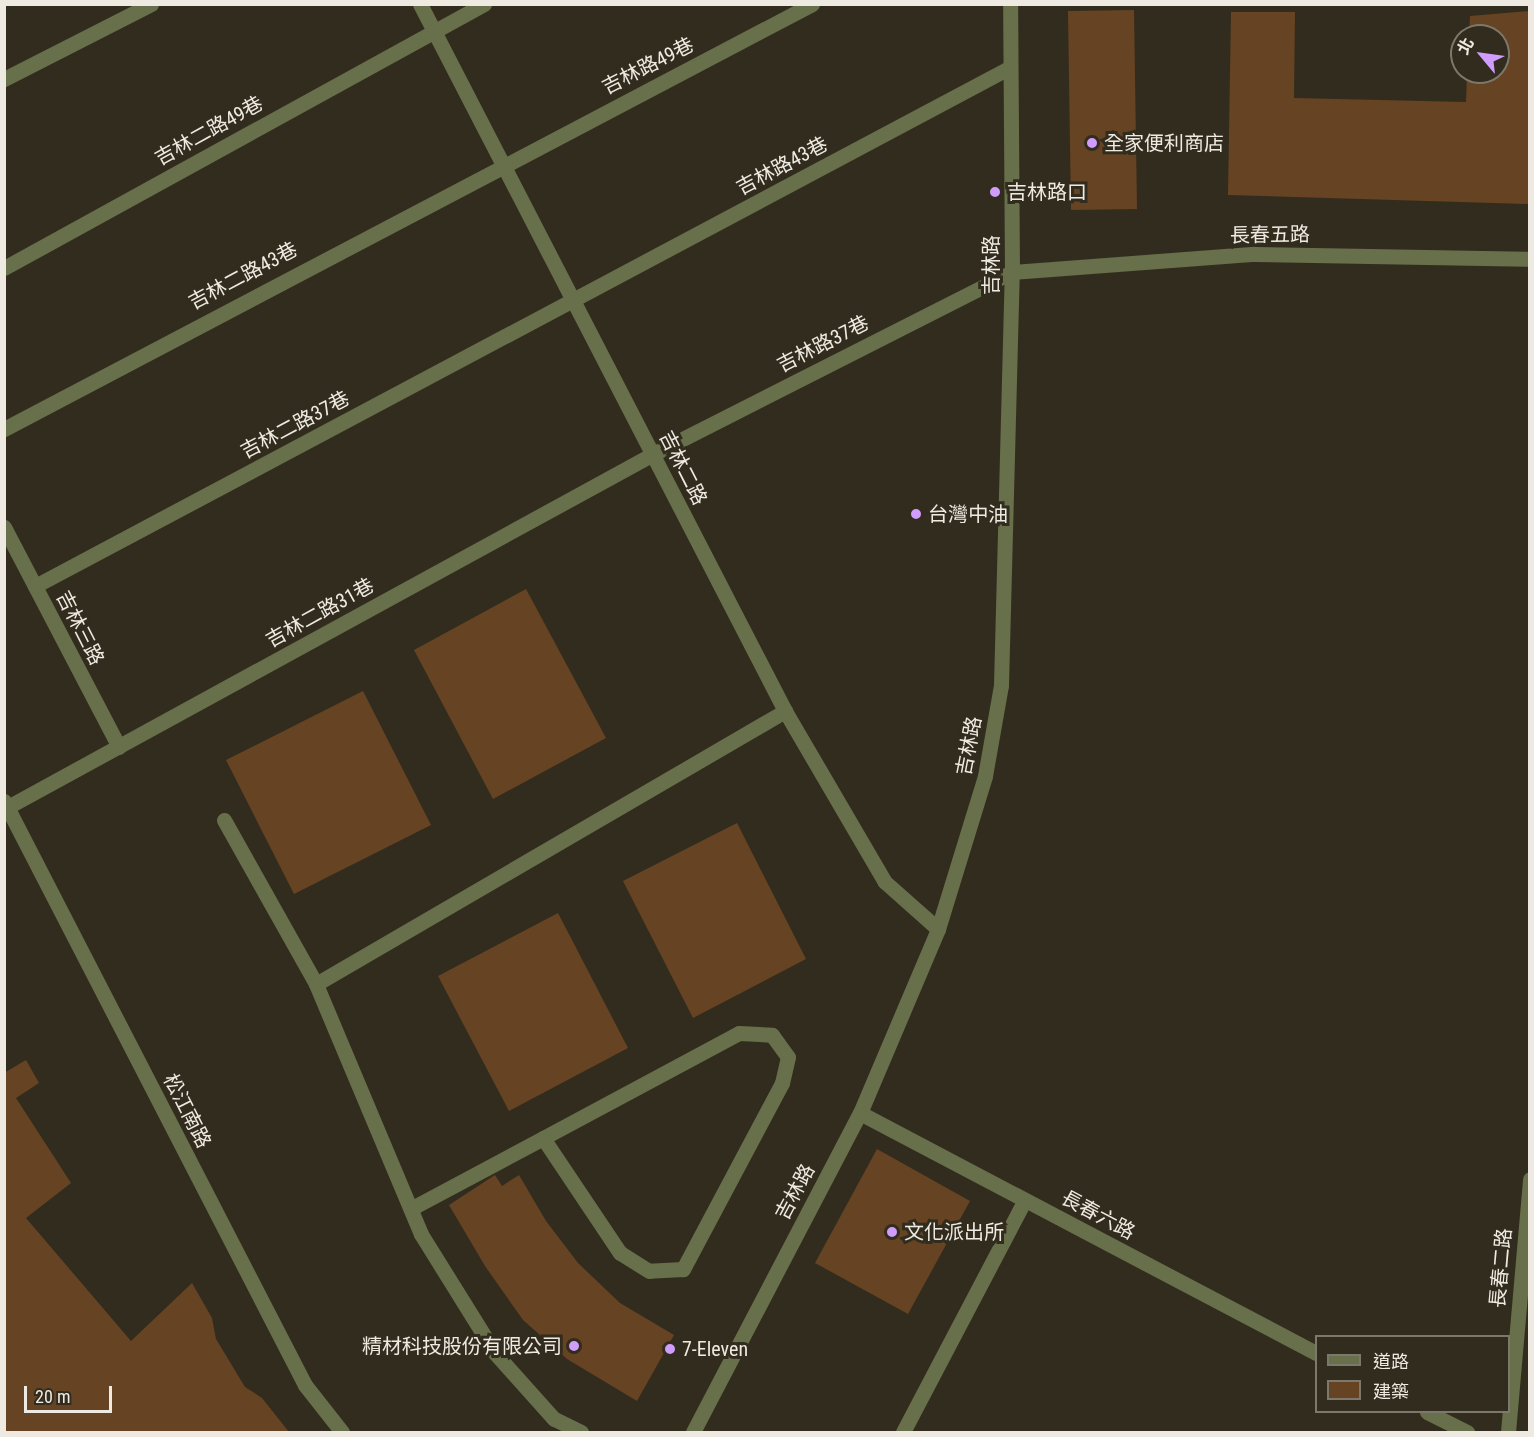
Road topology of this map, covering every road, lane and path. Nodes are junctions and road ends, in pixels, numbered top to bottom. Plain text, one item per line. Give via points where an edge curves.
1 (151, 4) edge
2 (420, 4) edge
3 (484, 4) edge
4 (812, 4) edge
5 (1010, 4) edge
6 (434, 31) junction
7 (1009, 68) junction
8 (4, 79) edge
9 (503, 164) junction
10 (1530, 259) edge
11 (4, 268) edge
12 (1012, 272) junction
13 (574, 302) junction
14 (4, 429) edge
15 (653, 454) junction
16 (4, 527) edge
17 (35, 586) junction
18 (785, 711) junction
19 (119, 747) junction
20 (6, 806) edge
21 (224, 820) dead end
22 (938, 929) junction
23 (316, 984) junction
24 (860, 1113) junction
25 (543, 1138) junction
26 (1530, 1179) edge
27 (1025, 1200) junction
28 (412, 1208) junction
29 (1315, 1352) edge
30 (1510, 1409) edge
31 (1429, 1413) edge
32 (1510, 1413) edge
33 (342, 1432) edge
34 (581, 1432) edge
35 (693, 1432) edge
36 (903, 1432) edge
37 (1467, 1432) edge
38 (1508, 1432) edge

1 - 8 street
2 - 6 street, 吉林二路
3 - 6 street, 吉林二路49巷
4 - 9 street, 吉林路49巷
5 - 7 street, 吉林路
6 - 9 street, 吉林二路
6 - 11 street, 吉林二路49巷
7 - 12 street, 吉林路
7 - 13 street, 吉林路43巷
9 - 13 street, 吉林二路
9 - 14 street, 吉林二路43巷
10 - 12 street, 長春五路 via 1254,254
12 - 15 street, 吉林路37巷
12 - 22 street, 吉林路 via 1001,685 985,777
13 - 15 street, 吉林二路
13 - 17 street, 吉林二路37巷
15 - 18 street, 吉林二路
15 - 19 street, 吉林二路31巷
16 - 17 street, 吉林三路
17 - 19 street, 吉林三路
18 - 22 street, 吉林二路 via 885,882
18 - 23 street
19 - 20 street, 吉林二路31巷
20 - 33 street, 松江南路 via 305,1386
21 - 23 street
22 - 24 street, 吉林路
23 - 28 street
24 - 27 street, 長春六路
24 - 35 street, 吉林路
25 - 25 street via 739,1033 772,1035 788,1057 782,1083 683,1269 649,1271 620,1253
25 - 28 street
26 - 30 street, 長春二路
27 - 29 street, 長春六路
27 - 36 street
28 - 34 street via 421,1234 495,1353 554,1419
31 - 37 street
32 - 38 street, 長春二路

